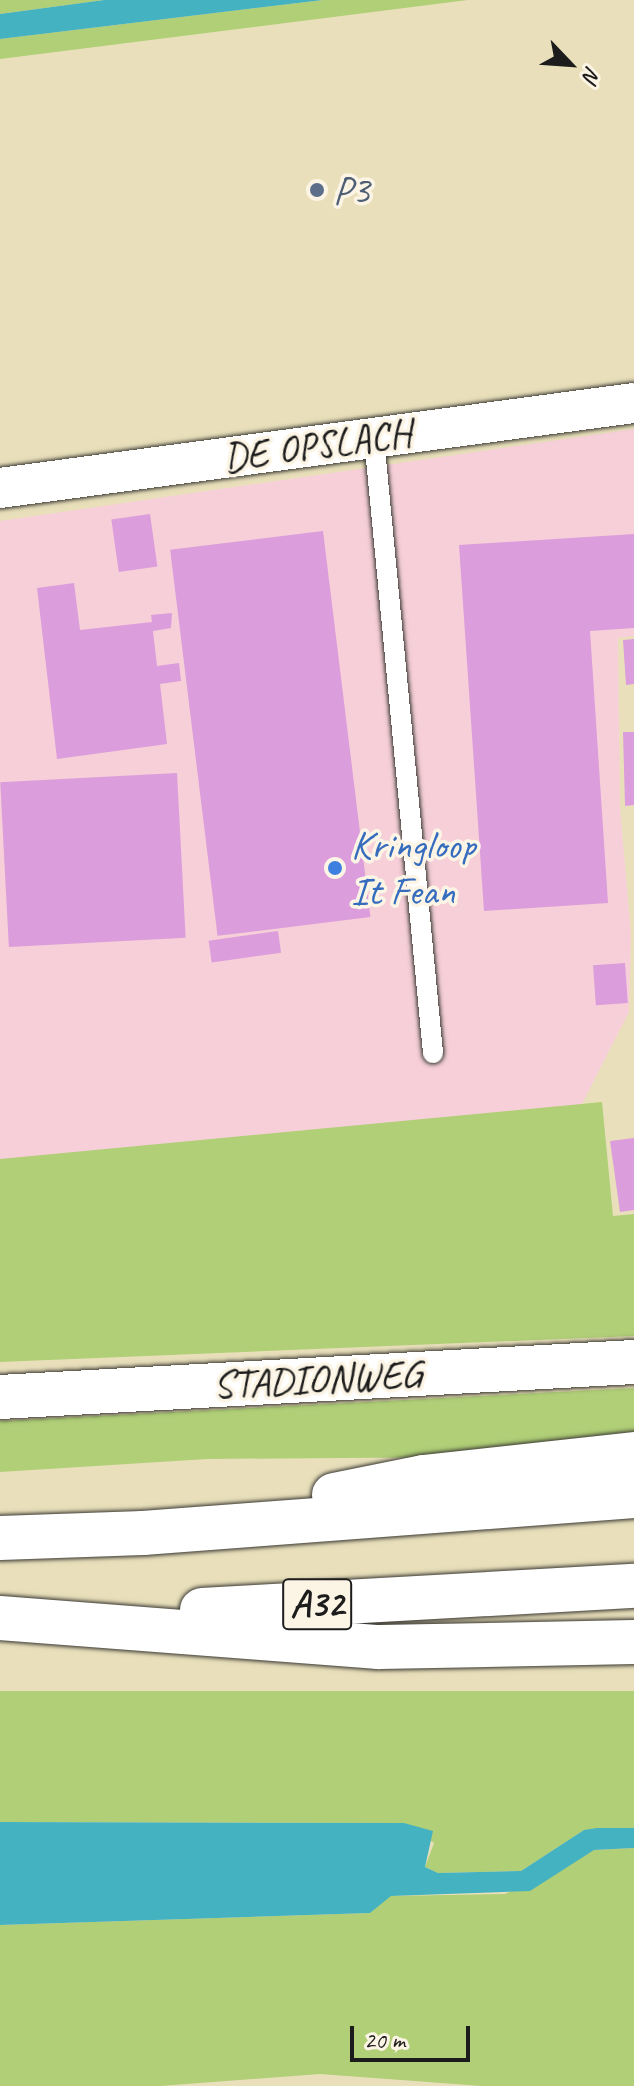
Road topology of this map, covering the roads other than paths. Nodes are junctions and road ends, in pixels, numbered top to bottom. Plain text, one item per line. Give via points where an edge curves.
1 (634, 403) edge
2 (374, 438) junction
3 (0, 488) edge
4 (433, 1053) dead end
5 (634, 1362) edge
6 (0, 1397) edge
7 (634, 1454) edge
8 (634, 1496) edge
9 (143, 1533) junction
10 (0, 1538) edge
11 (634, 1586) edge
12 (0, 1616) edge
13 (634, 1642) edge

1 - 2 street, DE OPSLACH
2 - 3 street, DE OPSLACH
2 - 4 lane
5 - 6 main road, STADIONWEG
7 - 9 main road, A32 via 423,1477
8 - 9 main road, A32
9 - 10 main road, A32
11 - 12 main road, A32 via 220,1610
12 - 13 main road, A32 via 379,1647

